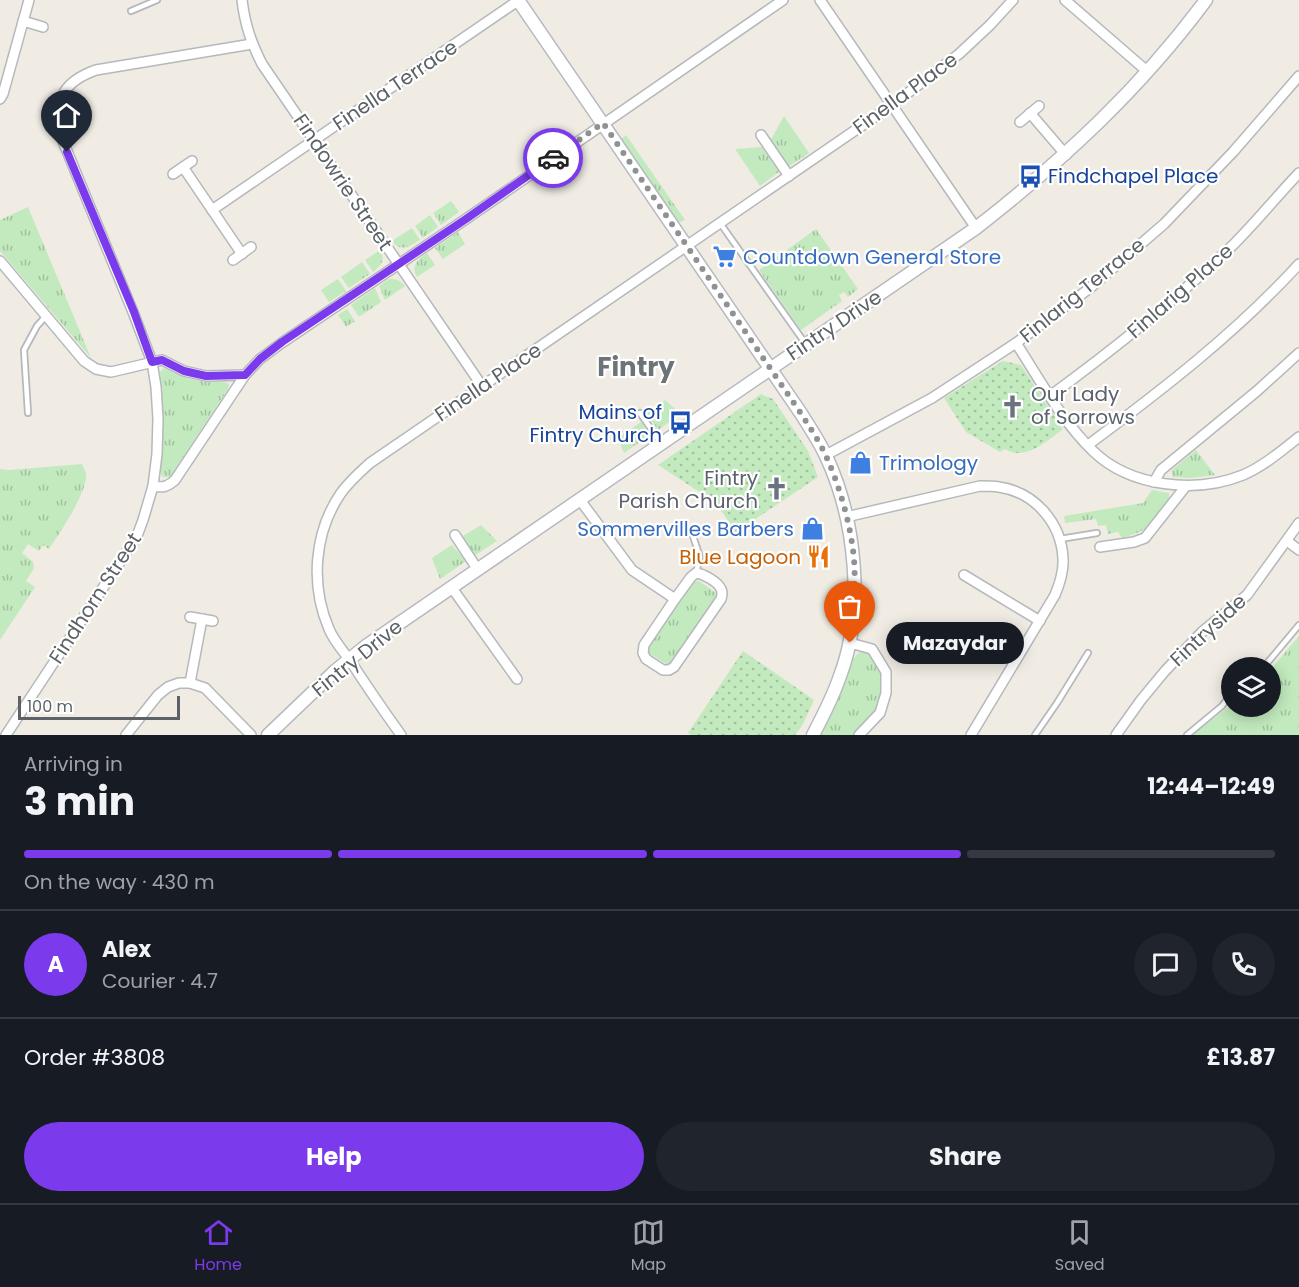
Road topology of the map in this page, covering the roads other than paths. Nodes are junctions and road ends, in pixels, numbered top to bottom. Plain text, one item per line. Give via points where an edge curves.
1 (29, 0) edge
2 (157, 0) edge
3 (242, 0) edge
4 (519, 0) edge
5 (783, 0) edge
6 (820, 0) edge
7 (1013, 0) edge
8 (1065, 0) edge
9 (1206, 0) edge
10 (131, 11) dead end
11 (23, 21) junction
12 (43, 27) dead end
13 (252, 44) junction
14 (1148, 72) junction
15 (1299, 76) edge
16 (0, 99) edge
17 (891, 105) junction
18 (1039, 106) dead end
19 (1030, 113) junction
20 (1020, 122) dead end
21 (603, 123) junction
22 (761, 135) dead end
23 (314, 141) junction
24 (1066, 155) junction
25 (192, 161) dead end
26 (183, 167) junction
27 (1299, 173) edge
28 (173, 174) dead end
29 (789, 176) junction
30 (212, 210) junction
31 (720, 223) junction
32 (976, 228) junction
33 (687, 246) junction
34 (251, 247) dead end
35 (242, 254) junction
36 (233, 260) dead end
37 (0, 261) edge
38 (399, 264) junction
39 (1299, 264) edge
40 (46, 316) junction
41 (1016, 344) junction
42 (806, 345) junction
43 (1299, 354) edge
44 (152, 362) junction
45 (770, 368) junction
46 (245, 375) junction
47 (483, 386) junction
48 (1050, 396) junction
49 (28, 413) dead end
50 (640, 413) dead end
51 (1299, 437) edge
52 (662, 444) junction
53 (1088, 445) junction
54 (826, 454) junction
55 (1154, 482) junction
56 (153, 486) junction
57 (1186, 486) junction
58 (580, 500) junction
59 (846, 517) junction
60 (1299, 523) edge
61 (691, 530) dead end
62 (1097, 533) dead end
63 (455, 536) dead end
64 (1060, 538) junction
65 (1287, 541) junction
66 (1100, 547) dead end
67 (1299, 550) edge
68 (478, 570) junction
69 (696, 573) junction
70 (964, 575) dead end
71 (452, 588) junction
72 (675, 599) junction
73 (190, 617) dead end
74 (202, 619) junction
75 (213, 621) dead end
76 (1040, 621) junction
77 (1299, 624) edge
78 (850, 643) junction
79 (1088, 653) dead end
80 (1272, 657) edge
81 (349, 660) junction
82 (517, 679) dead end
83 (190, 683) junction
84 (1221, 707) edge
85 (6, 735) edge
86 (126, 735) edge
87 (251, 735) edge
88 (268, 735) edge
89 (401, 735) edge
90 (813, 735) edge
91 (859, 735) edge
92 (971, 735) edge
93 (1035, 735) edge
94 (1116, 735) edge
95 (1187, 735) edge

1 - 11 street
2 - 10 lane
3 - 13 street, Findowrie Street
4 - 21 street
4 - 23 street, Finella Terrace
5 - 21 street
6 - 17 street
7 - 17 street, Finella Place via 959,54
8 - 14 street
9 - 14 street, Fintry Drive
11 - 12 street
11 - 16 street
13 - 23 street, Findowrie Street
13 - 44 street, Findhorn Street via 81,75 70,84 57,112 58,129
14 - 24 street, Fintry Drive
15 - 41 street, Finlarig Terrace via 1164,224 1090,288
17 - 29 street, Finella Place
17 - 32 street
18 - 19 street
19 - 20 street
19 - 24 street
21 - 33 street
21 - 38 street
22 - 29 street
23 - 30 street, Finella Terrace
23 - 38 street, Findowrie Street
24 - 32 street, Fintry Drive
25 - 26 street
26 - 28 street
26 - 30 street
27 - 48 street, Finlarig Place via 1235,243 1173,300
29 - 31 street, Finella Place
30 - 35 street
31 - 33 street, Finella Place
31 - 42 lane
32 - 42 street, Fintry Drive
33 - 45 street
33 - 47 street, Finella Place
34 - 35 street
35 - 36 street
37 - 40 street
38 - 46 street via 282,342
38 - 47 street, Findowrie Street
39 - 53 street via 1227,334
40 - 44 street via 84,362 96,369 111,372
40 - 49 lane via 24,350
41 - 48 street
41 - 54 street, Finlarig Terrace via 932,398
42 - 45 street, Fintry Drive
43 - 55 street via 1161,470
44 - 46 street via 162,360 206,376
44 - 56 street, Findhorn Street via 158,419
45 - 52 street, Fintry Drive
45 - 54 street
46 - 56 street via 175,480 162,488
47 - 81 street, Finella Place via 370,463 341,493 331,512 317,561 318,595 329,630
48 - 53 street
50 - 52 lane
51 - 57 street via 1244,474 1221,483
52 - 58 street, Fintry Drive
53 - 55 street via 1117,468
54 - 59 street
55 - 57 street
56 - 85 street, Findhorn Street via 137,536
57 - 66 street via 1145,538
58 - 68 street, Fintry Drive
58 - 72 street via 632,570
59 - 64 street via 980,486 996,486 1025,495 1037,504
59 - 78 street via 853,550
60 - 65 street, Fintryside
61 - 69 lane via 700,558
62 - 64 lane
63 - 68 street
64 - 76 street via 1061,579
65 - 67 street
65 - 94 street, Fintryside via 1247,595 1202,632 1165,671
68 - 71 street, Fintry Drive
69 - 72 street
69 - 72 street via 720,586 721,599 674,667 663,670 643,653
70 - 76 street
71 - 81 street, Fintry Drive
71 - 82 street
73 - 74 street
74 - 75 street
74 - 83 street
76 - 92 street
77 - 80 lane
78 - 90 street via 829,705
78 - 91 street via 872,649 886,672 886,693 880,713
79 - 93 lane
81 - 88 street, Fintry Drive
81 - 89 street, Finella Place
83 - 86 street via 168,687 158,695
83 - 87 street via 205,688
84 - 95 lane

